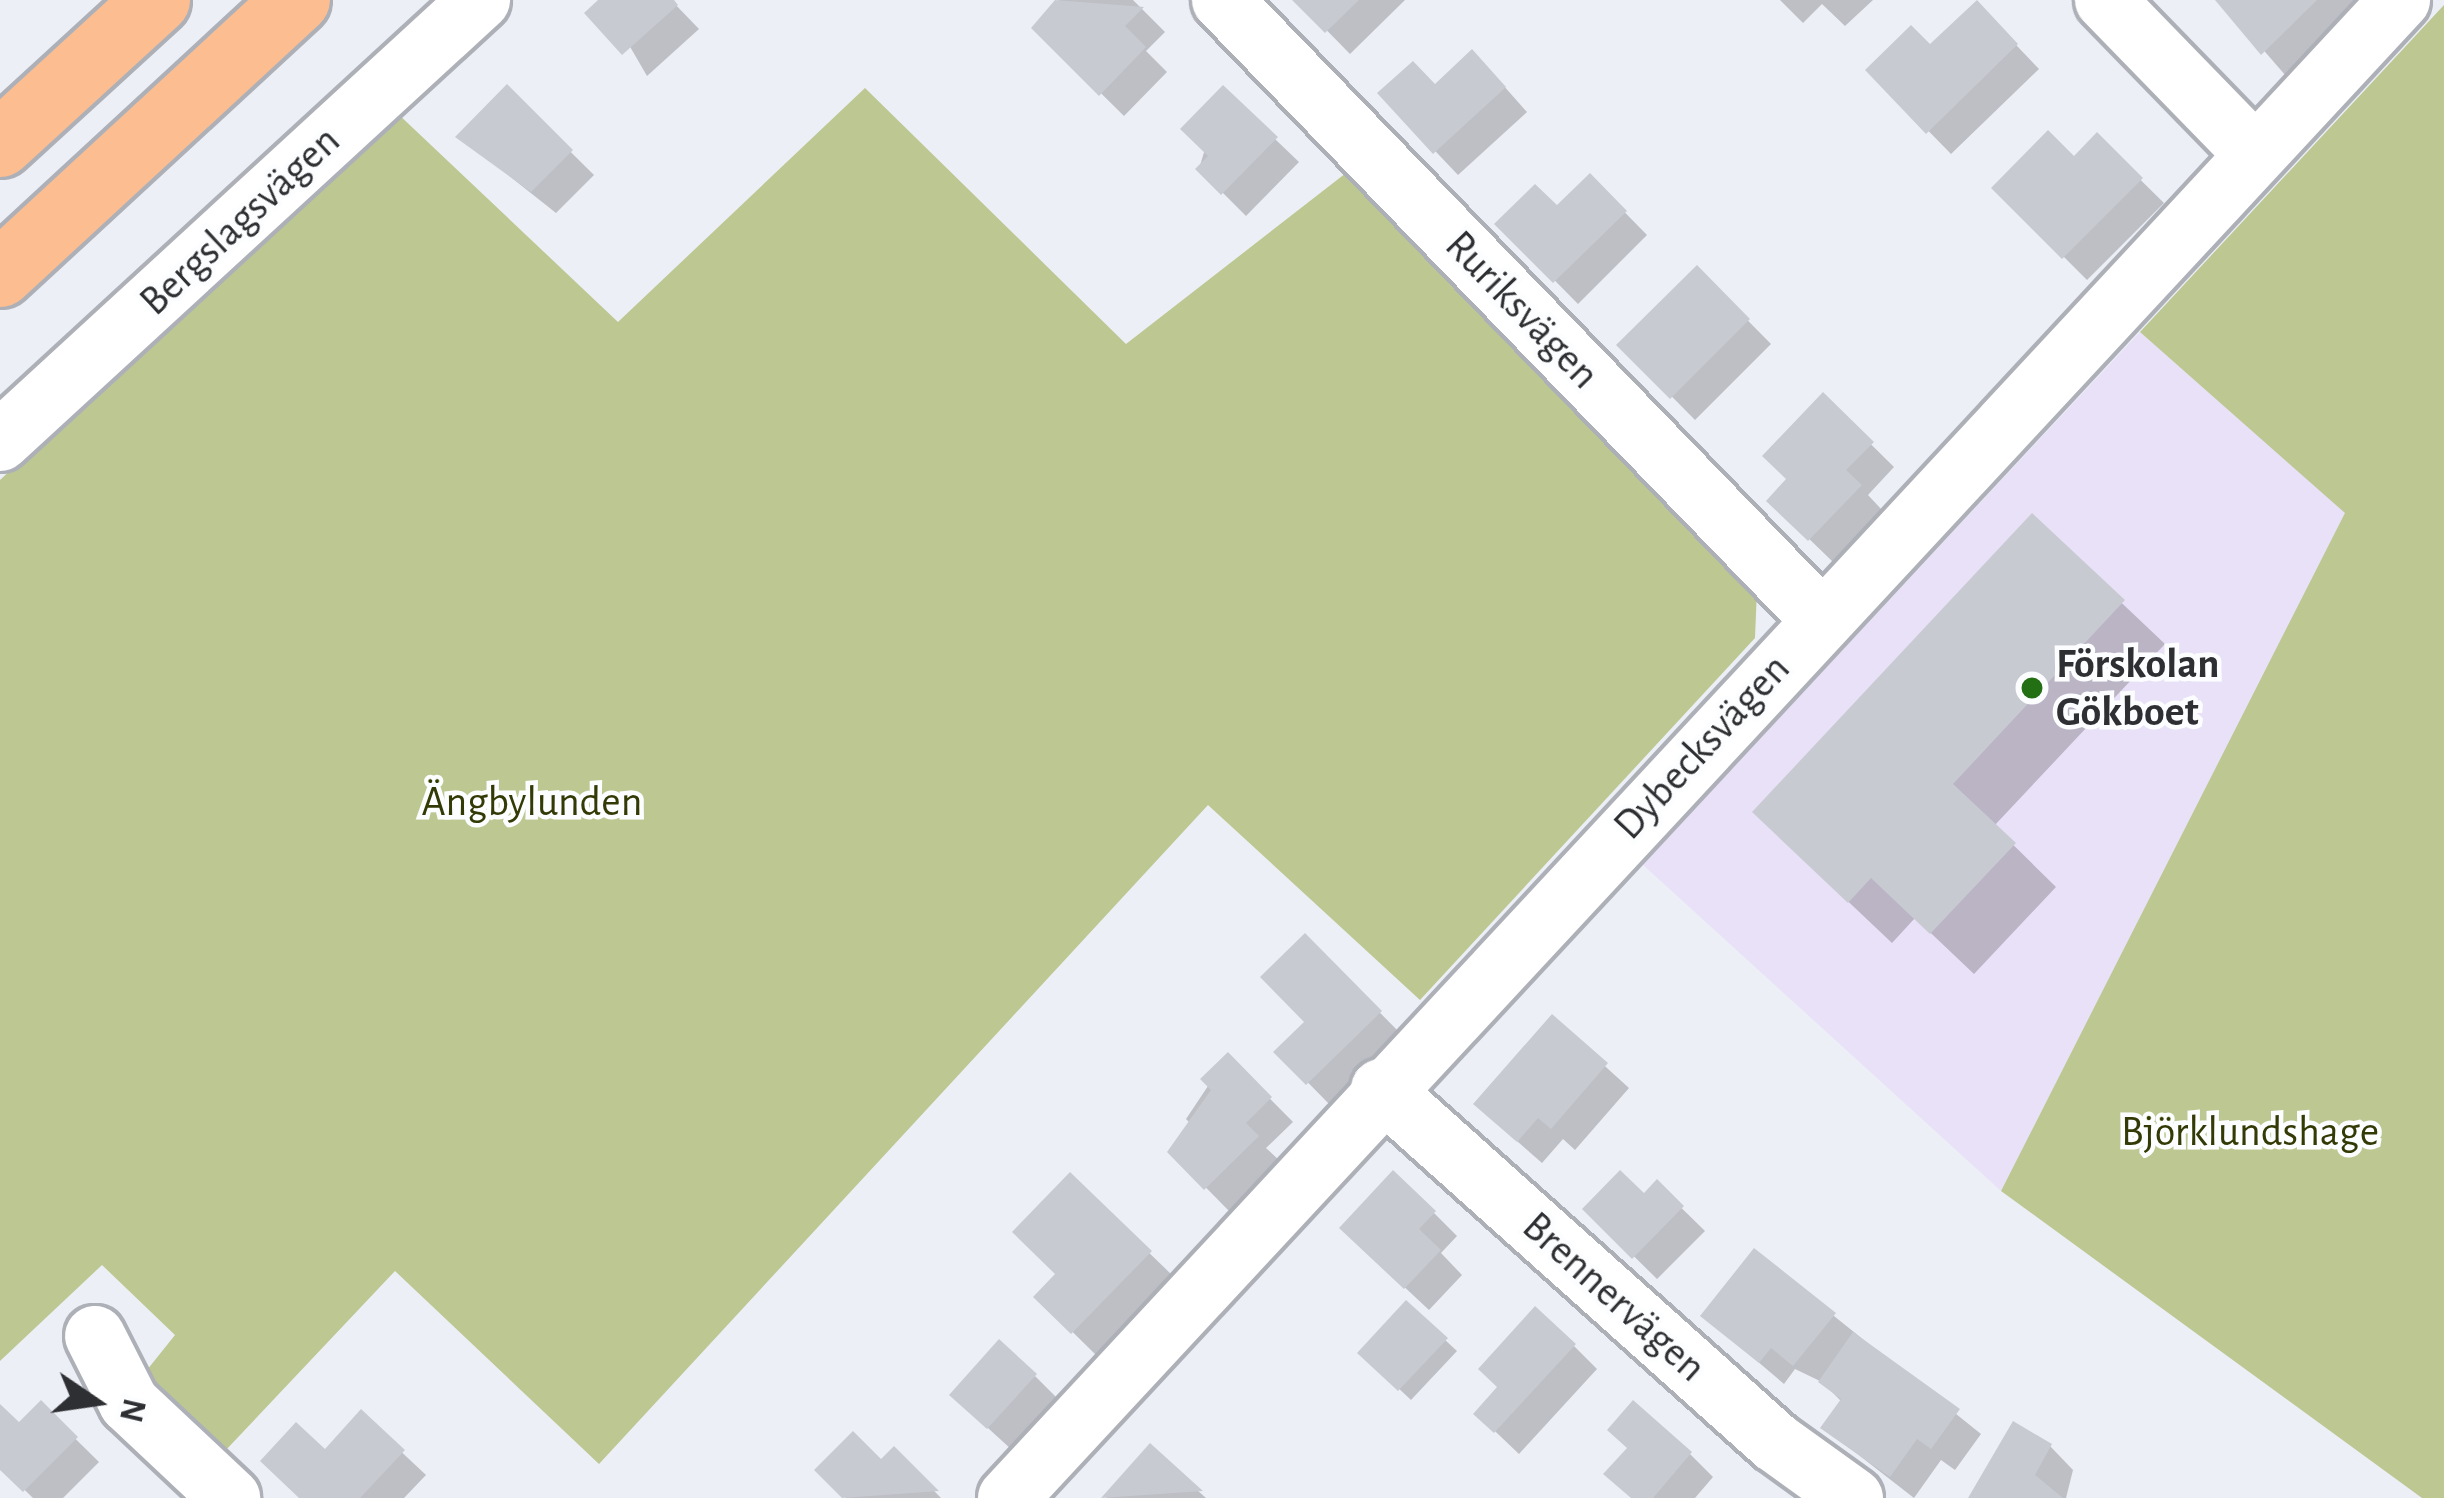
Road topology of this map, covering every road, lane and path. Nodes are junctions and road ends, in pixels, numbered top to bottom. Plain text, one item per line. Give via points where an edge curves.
1 (157, 0) edge
2 (297, 0) edge
3 (480, 0) edge
4 (1222, 0) edge
5 (2105, 0) edge
6 (2400, 0) edge
7 (0, 144) edge
8 (2255, 154) junction
9 (0, 274) edge
10 (0, 441) edge
11 (1821, 619) junction
12 (1382, 1089) junction
13 (95, 1336) dead end
14 (1010, 1497) edge
15 (230, 1498) edge
16 (1853, 1498) edge

1 - 7 main road
2 - 9 main road
3 - 10 street, Bergslagsvägen
4 - 11 street, Ruriksvägen
5 - 8 street
6 - 8 street, Dybecksvägen
8 - 11 street, Dybecksvägen
11 - 12 street, Dybecksvägen
12 - 14 street, Dybecksvägen
12 - 16 street, Brennervägen via 1775,1442
13 - 15 street via 129,1403

